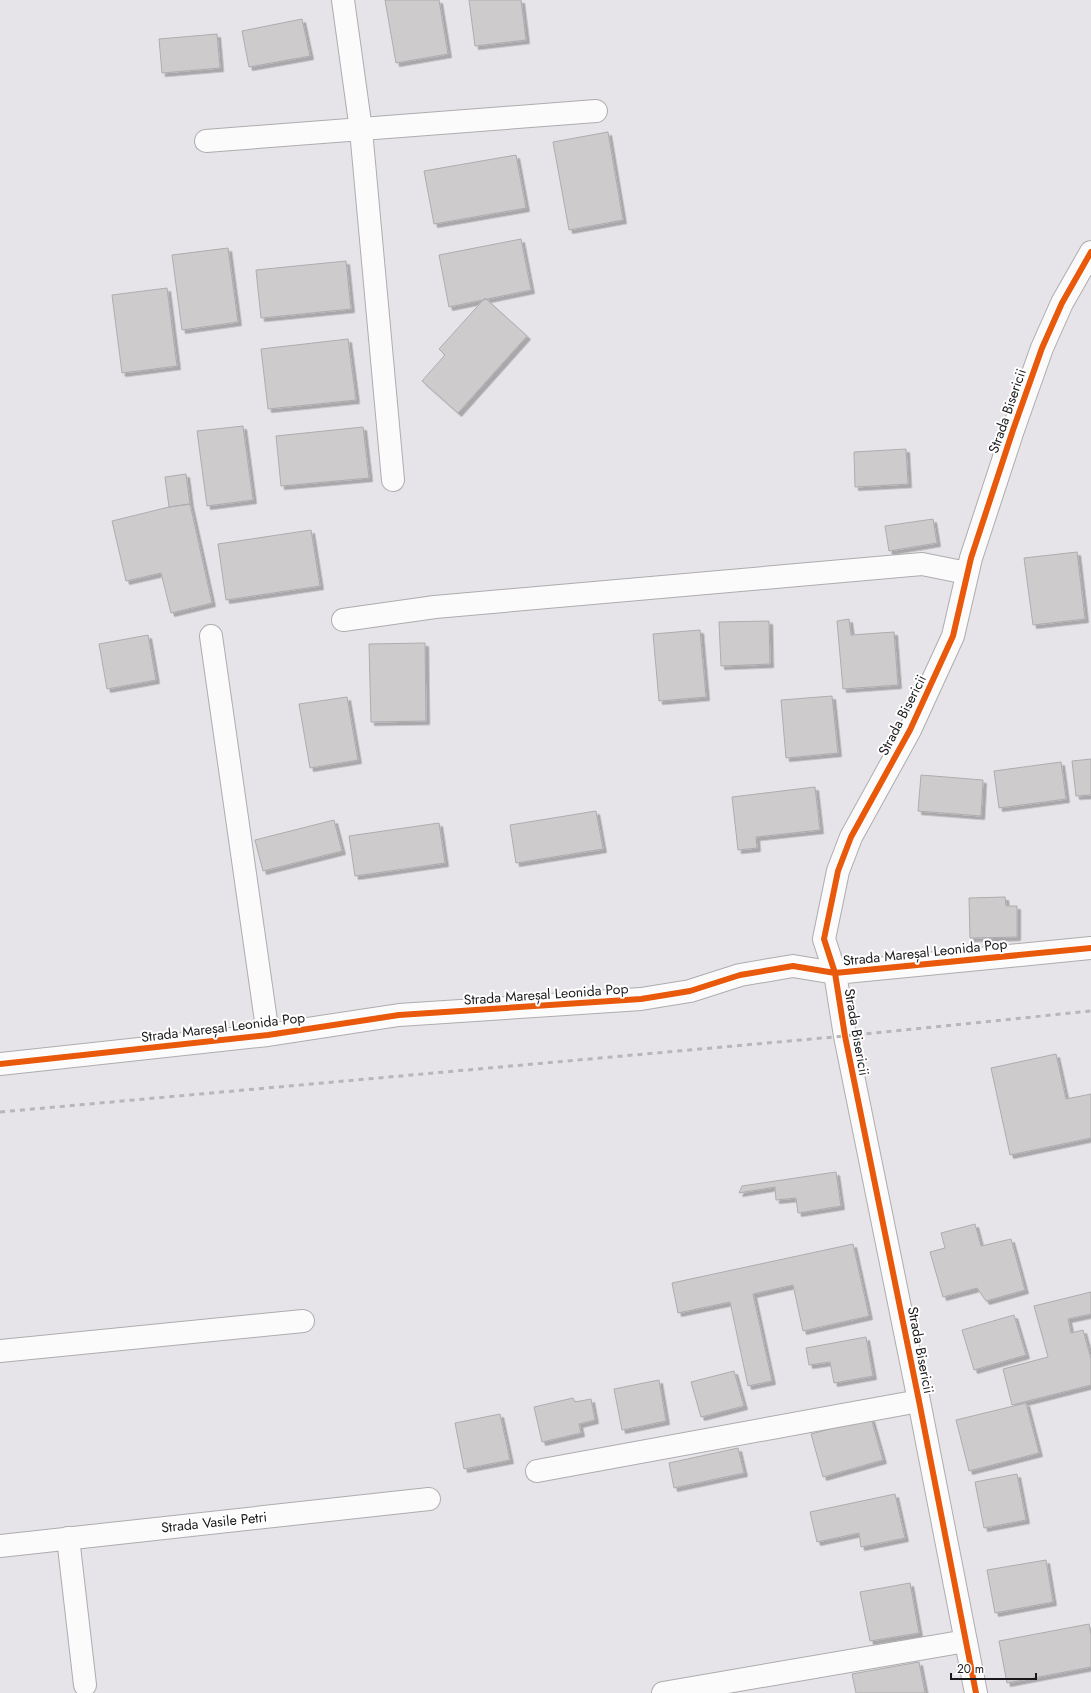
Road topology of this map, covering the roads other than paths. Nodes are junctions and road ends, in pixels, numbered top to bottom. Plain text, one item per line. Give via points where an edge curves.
1 (343, 0) edge
2 (596, 111) dead end
3 (361, 130) junction
4 (206, 141) dead end
5 (1091, 252) edge
6 (393, 480) dead end
7 (967, 573) junction
8 (343, 620) dead end
9 (211, 636) dead end
10 (1091, 948) edge
11 (835, 973) junction
12 (268, 1035) junction
13 (0, 1064) edge
14 (303, 1321) dead end
15 (0, 1351) edge
16 (919, 1401) junction
17 (537, 1471) dead end
18 (429, 1499) dead end
19 (68, 1538) junction
20 (0, 1546) edge
21 (966, 1641) junction
22 (85, 1685) dead end
23 (662, 1693) edge
24 (976, 1693) edge

1 - 3 street
2 - 3 street
3 - 4 street
3 - 6 street
5 - 7 street, Strada Bisericii via 1062,303 1042,348
7 - 8 street via 922,564 435,607
7 - 11 street, Strada Bisericii via 953,636 910,730 851,837 838,871 824,939
9 - 12 street, Strada Mareșal Leonida Pop
10 - 11 street, Strada Mareșal Leonida Pop
11 - 12 street, Strada Mareșal Leonida Pop via 793,966 740,975 690,991 641,999 399,1015
11 - 16 street, Strada Bisericii via 846,1043
12 - 13 street, Strada Mareșal Leonida Pop
14 - 15 street
16 - 17 street
16 - 21 street, Strada Bisericii
18 - 19 street, Strada Vasile Petri
19 - 20 street, Strada Vasile Petri
19 - 22 street
21 - 23 street
21 - 24 street, Strada Bisericii

